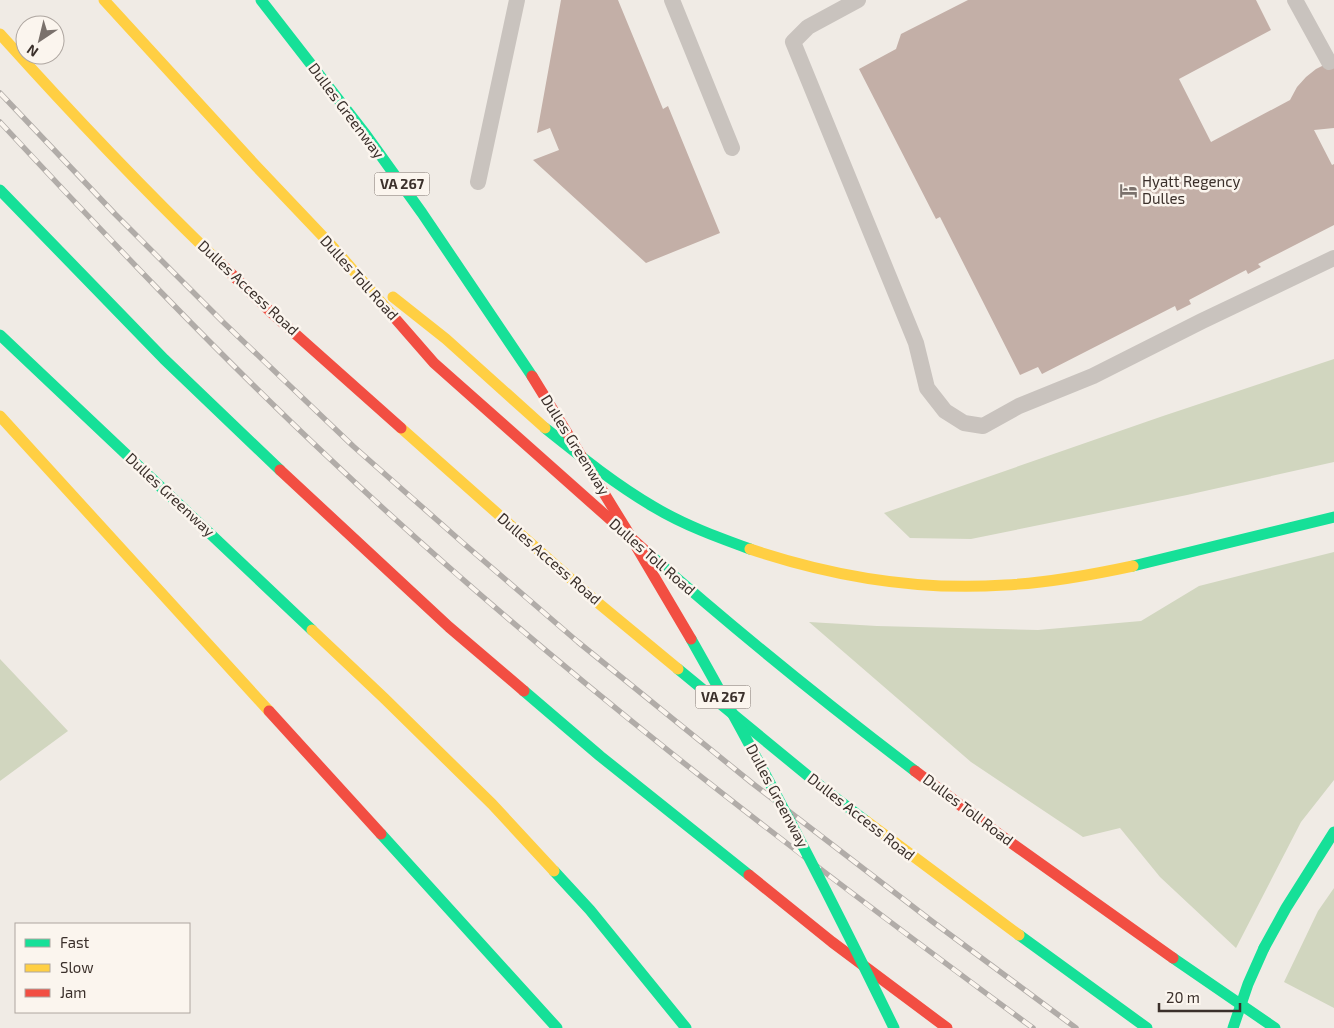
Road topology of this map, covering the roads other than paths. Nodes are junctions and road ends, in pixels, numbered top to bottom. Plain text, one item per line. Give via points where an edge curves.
1 (104, 0) edge
2 (261, 0) edge
3 (517, 0) edge
4 (672, 0) edge
5 (858, 0) edge
6 (1295, 0) edge
7 (0, 34) edge
8 (1329, 62) dead end
9 (732, 148) dead end
10 (478, 182) dead end
11 (0, 190) edge
12 (332, 246) junction
13 (1334, 258) edge
14 (0, 335) edge
15 (0, 416) edge
16 (1334, 517) edge
17 (1334, 832) edge
18 (557, 1028) edge
19 (686, 1028) edge
20 (894, 1028) edge
21 (947, 1028) edge
22 (1148, 1028) edge
23 (1233, 1028) edge
24 (1275, 1028) edge

1 - 12 highway, Dulles Toll Road
2 - 20 highway, Dulles Greenway / VA 267, bridge via 366,135 532,376 709,670 806,852
3 - 10 lane
4 - 9 lane
5 - 13 lane via 808,27 794,42 916,343 927,388 944,411 964,424 983,426
6 - 8 lane
7 - 22 highway, Dulles Access Road via 196,240 273,314 597,602 824,789 1057,964
11 - 21 highway via 164,359 449,627 738,868
12 - 16 highway via 446,339 544,427 639,498 704,531 795,562 890,582 965,586 1034,583 1122,567
12 - 24 highway, Dulles Toll Road via 434,363 683,584 840,714 996,832
14 - 19 highway, Dulles Greenway via 378,691 492,804 590,910
15 - 18 highway
17 - 23 highway, bridge via 1264,948

